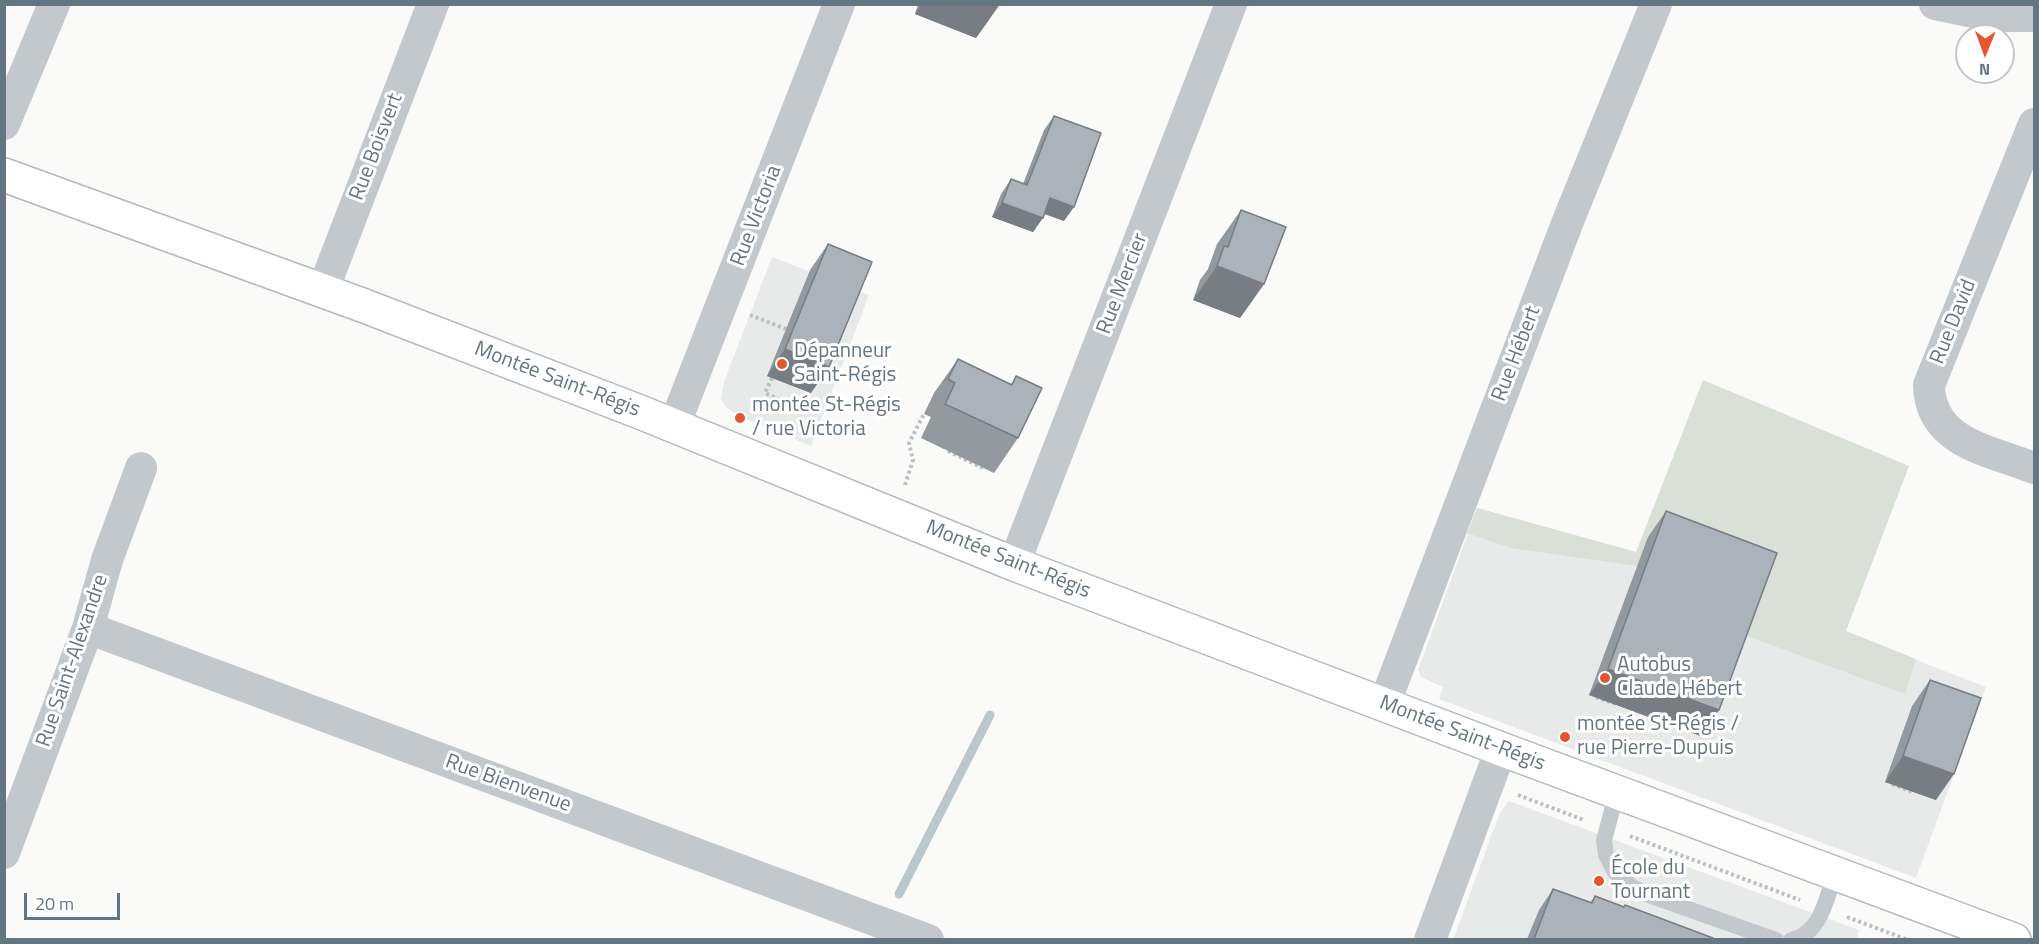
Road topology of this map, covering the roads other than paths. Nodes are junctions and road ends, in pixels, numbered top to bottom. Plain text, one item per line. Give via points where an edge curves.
1 (54, 4) edge
2 (433, 4) edge
3 (839, 4) edge
4 (1232, 4) edge
5 (1656, 4) edge
6 (1935, 4) edge
7 (2034, 16) edge
8 (4, 124) edge
9 (2034, 124) edge
10 (4, 175) edge
11 (323, 290) junction
12 (674, 426) junction
13 (141, 468) dead end
14 (2034, 468) edge
15 (1014, 564) junction
16 (88, 628) junction
17 (1384, 705) junction
18 (1501, 749) junction
19 (1617, 792) junction
20 (4, 853) edge
21 (1835, 874) junction
22 (928, 939) edge
23 (1430, 939) edge
24 (1776, 939) edge
25 (1795, 939) edge
26 (2014, 939) edge

1 - 8 street
2 - 11 street, Rue Boisvert
3 - 12 street, Rue Victoria
4 - 15 street, Rue Mercier
5 - 17 street, Rue Hébert via 1568,221
6 - 7 street via 1993,16
9 - 14 street, Rue David via 1929,385 1932,409 1948,432
10 - 11 street, Montée Saint-Régis
11 - 12 street, Montée Saint-Régis
12 - 15 street, Montée Saint-Régis
13 - 16 street, Rue Saint-Alexandre via 107,560
15 - 17 street, Montée Saint-Régis
16 - 20 street, Rue Saint-Alexandre
16 - 22 street, Rue Bienvenue
17 - 18 street, Montée Saint-Régis
18 - 19 street, Montée Saint-Régis
18 - 23 street
19 - 21 street, Montée Saint-Régis
19 - 24 lane via 1604,840 1615,872 1632,887 1654,897
21 - 25 lane via 1818,921 1811,931
21 - 26 street, Montée Saint-Régis

